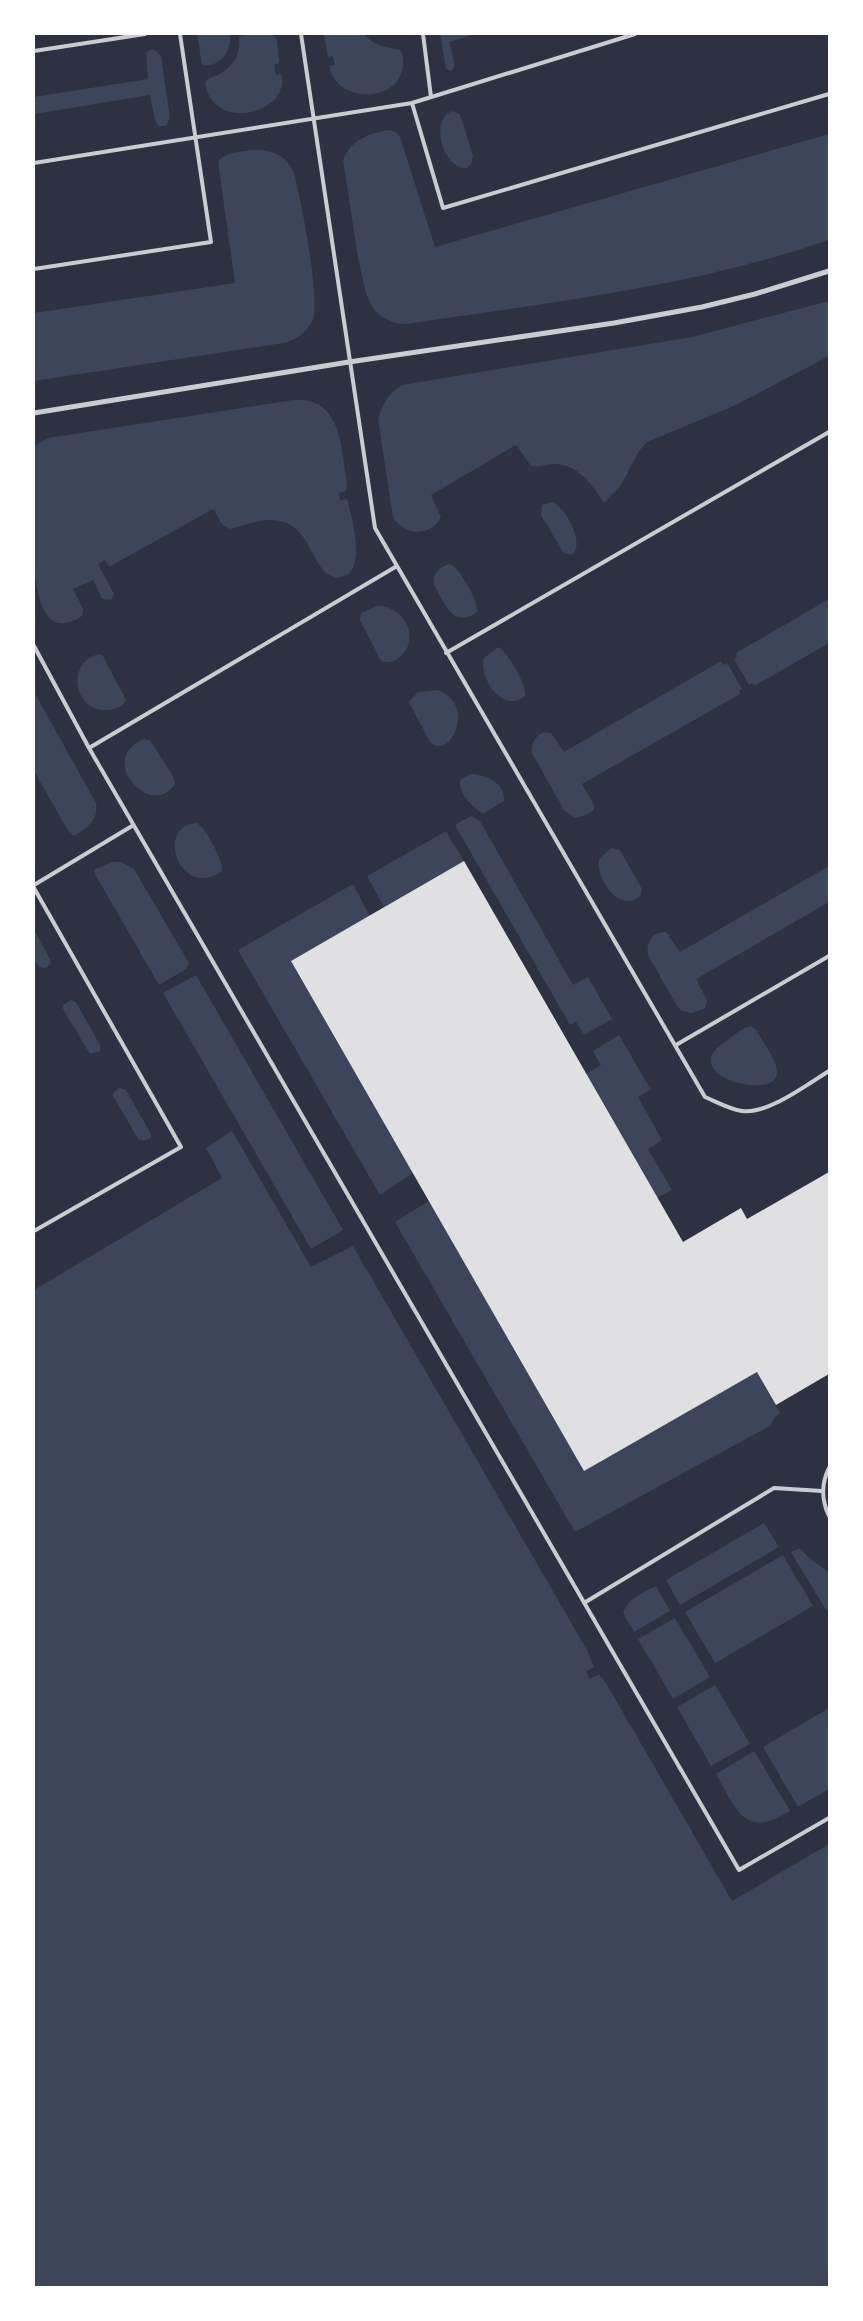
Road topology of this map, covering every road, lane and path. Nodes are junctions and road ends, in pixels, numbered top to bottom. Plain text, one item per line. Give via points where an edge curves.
1 (145, 34) edge
2 (180, 34) edge
3 (301, 34) edge
4 (422, 34) edge
5 (635, 34) edge
6 (34, 51) edge
7 (829, 94) edge
8 (431, 97) junction
9 (412, 102) junction
10 (314, 119) junction
11 (197, 138) junction
12 (34, 163) edge
13 (34, 269) edge
14 (829, 271) edge
15 (349, 362) junction
16 (34, 413) edge
17 (829, 432) edge
18 (398, 566) junction
19 (34, 646) edge
20 (446, 653) junction
21 (89, 748) junction
22 (132, 826) junction
23 (34, 886) edge
24 (829, 956) edge
25 (676, 1045) junction
26 (829, 1071) edge
27 (34, 1231) edge
28 (829, 1468) edge
29 (822, 1491) junction
30 (829, 1516) edge
31 (584, 1603) junction
32 (829, 1818) edge

1 - 6 lane
2 - 11 lane
3 - 10 lane
4 - 8 lane
5 - 8 lane
7 - 9 lane via 443,208
8 - 9 lane
9 - 10 lane
10 - 11 lane
10 - 15 lane
11 - 12 lane
11 - 13 lane via 211,242
14 - 15 street via 702,307
15 - 16 street
15 - 18 lane via 375,528
17 - 20 lane
18 - 20 lane
18 - 21 lane
19 - 21 lane
20 - 25 lane
21 - 22 lane
22 - 23 lane
22 - 31 lane
23 - 27 lane via 181,1147
24 - 25 lane
25 - 26 lane via 706,1097 743,1112 763,1110
28 - 29 lane
29 - 30 lane
29 - 31 lane via 774,1488
31 - 32 lane via 739,1870

